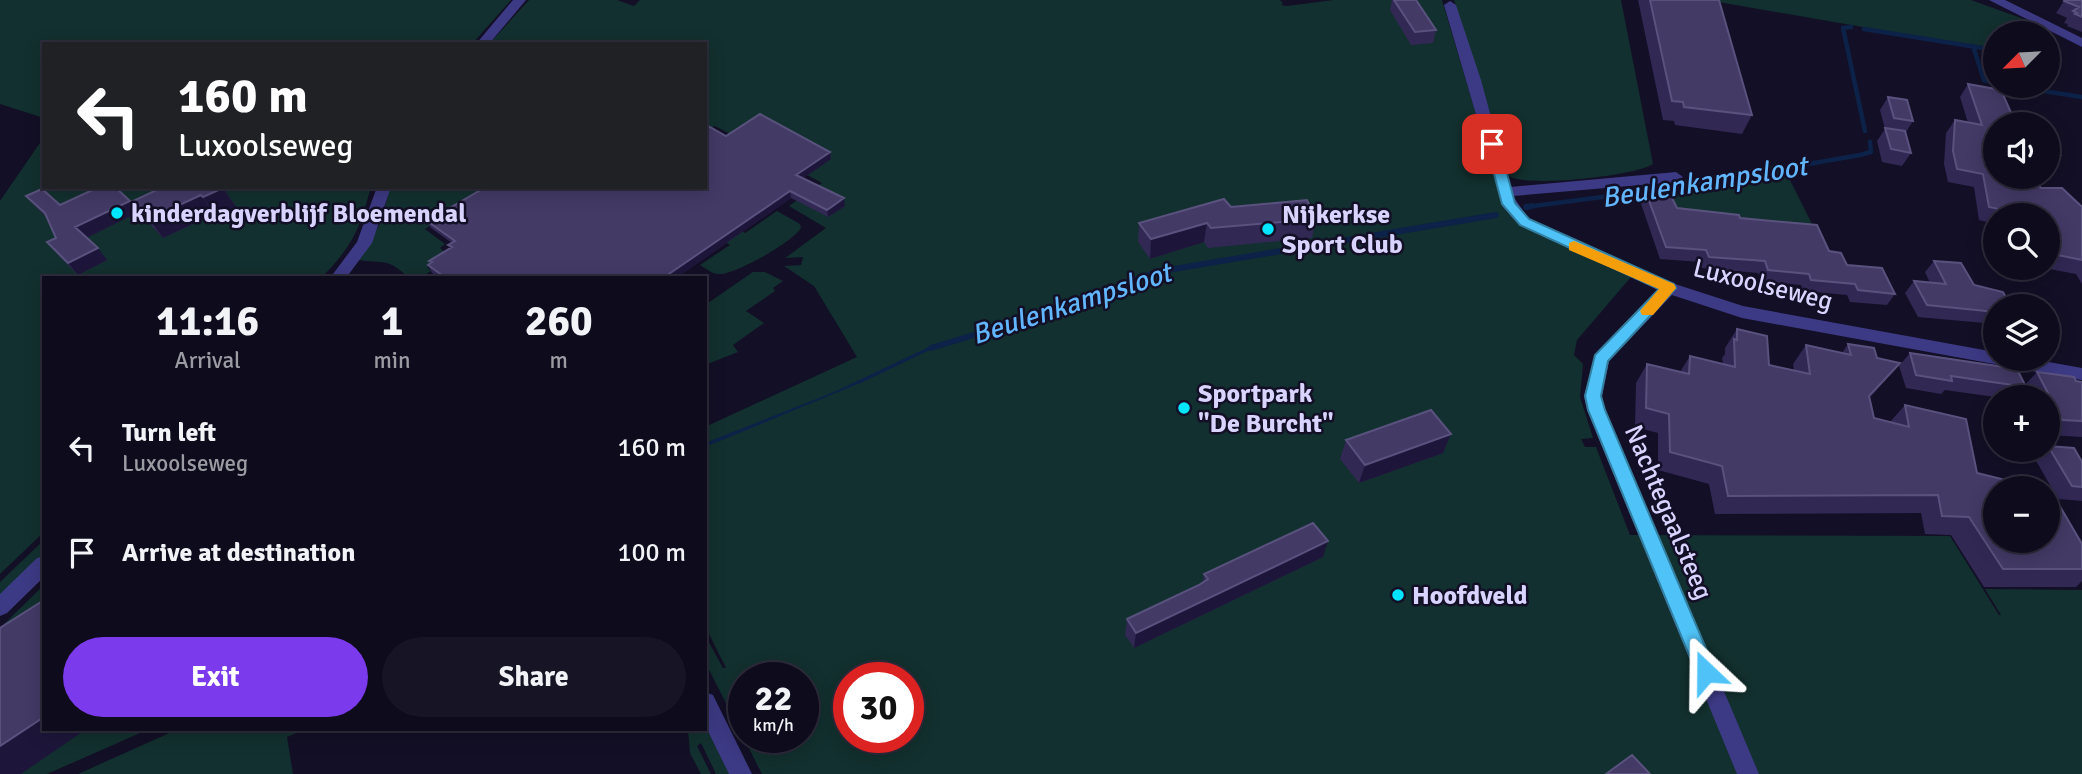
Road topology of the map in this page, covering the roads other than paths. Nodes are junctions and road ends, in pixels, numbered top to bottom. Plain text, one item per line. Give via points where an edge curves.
1 (520, 0) edge
2 (1995, 0) edge
3 (1450, 5) dead end
4 (484, 42) edge
5 (2082, 43) edge
6 (1676, 177) dead end
7 (383, 189) edge
8 (1504, 192) junction
9 (339, 276) edge
10 (1669, 288) junction
11 (1983, 355) edge
12 (2060, 370) edge
13 (2082, 374) edge
14 (42, 566) edge
15 (0, 607) edge
16 (707, 706) edge
17 (741, 774) edge
18 (1748, 774) edge

1 - 4 street
2 - 5 street
3 - 8 street, Luxoolseweg
6 - 8 street
7 - 9 street via 364,243
8 - 10 street, Luxoolseweg via 1524,222
10 - 11 street, Luxoolseweg via 1742,312
10 - 18 street, Nachtegaalsteeg via 1601,359 1593,396
12 - 13 street, Luxoolseweg
14 - 15 street
16 - 17 street

